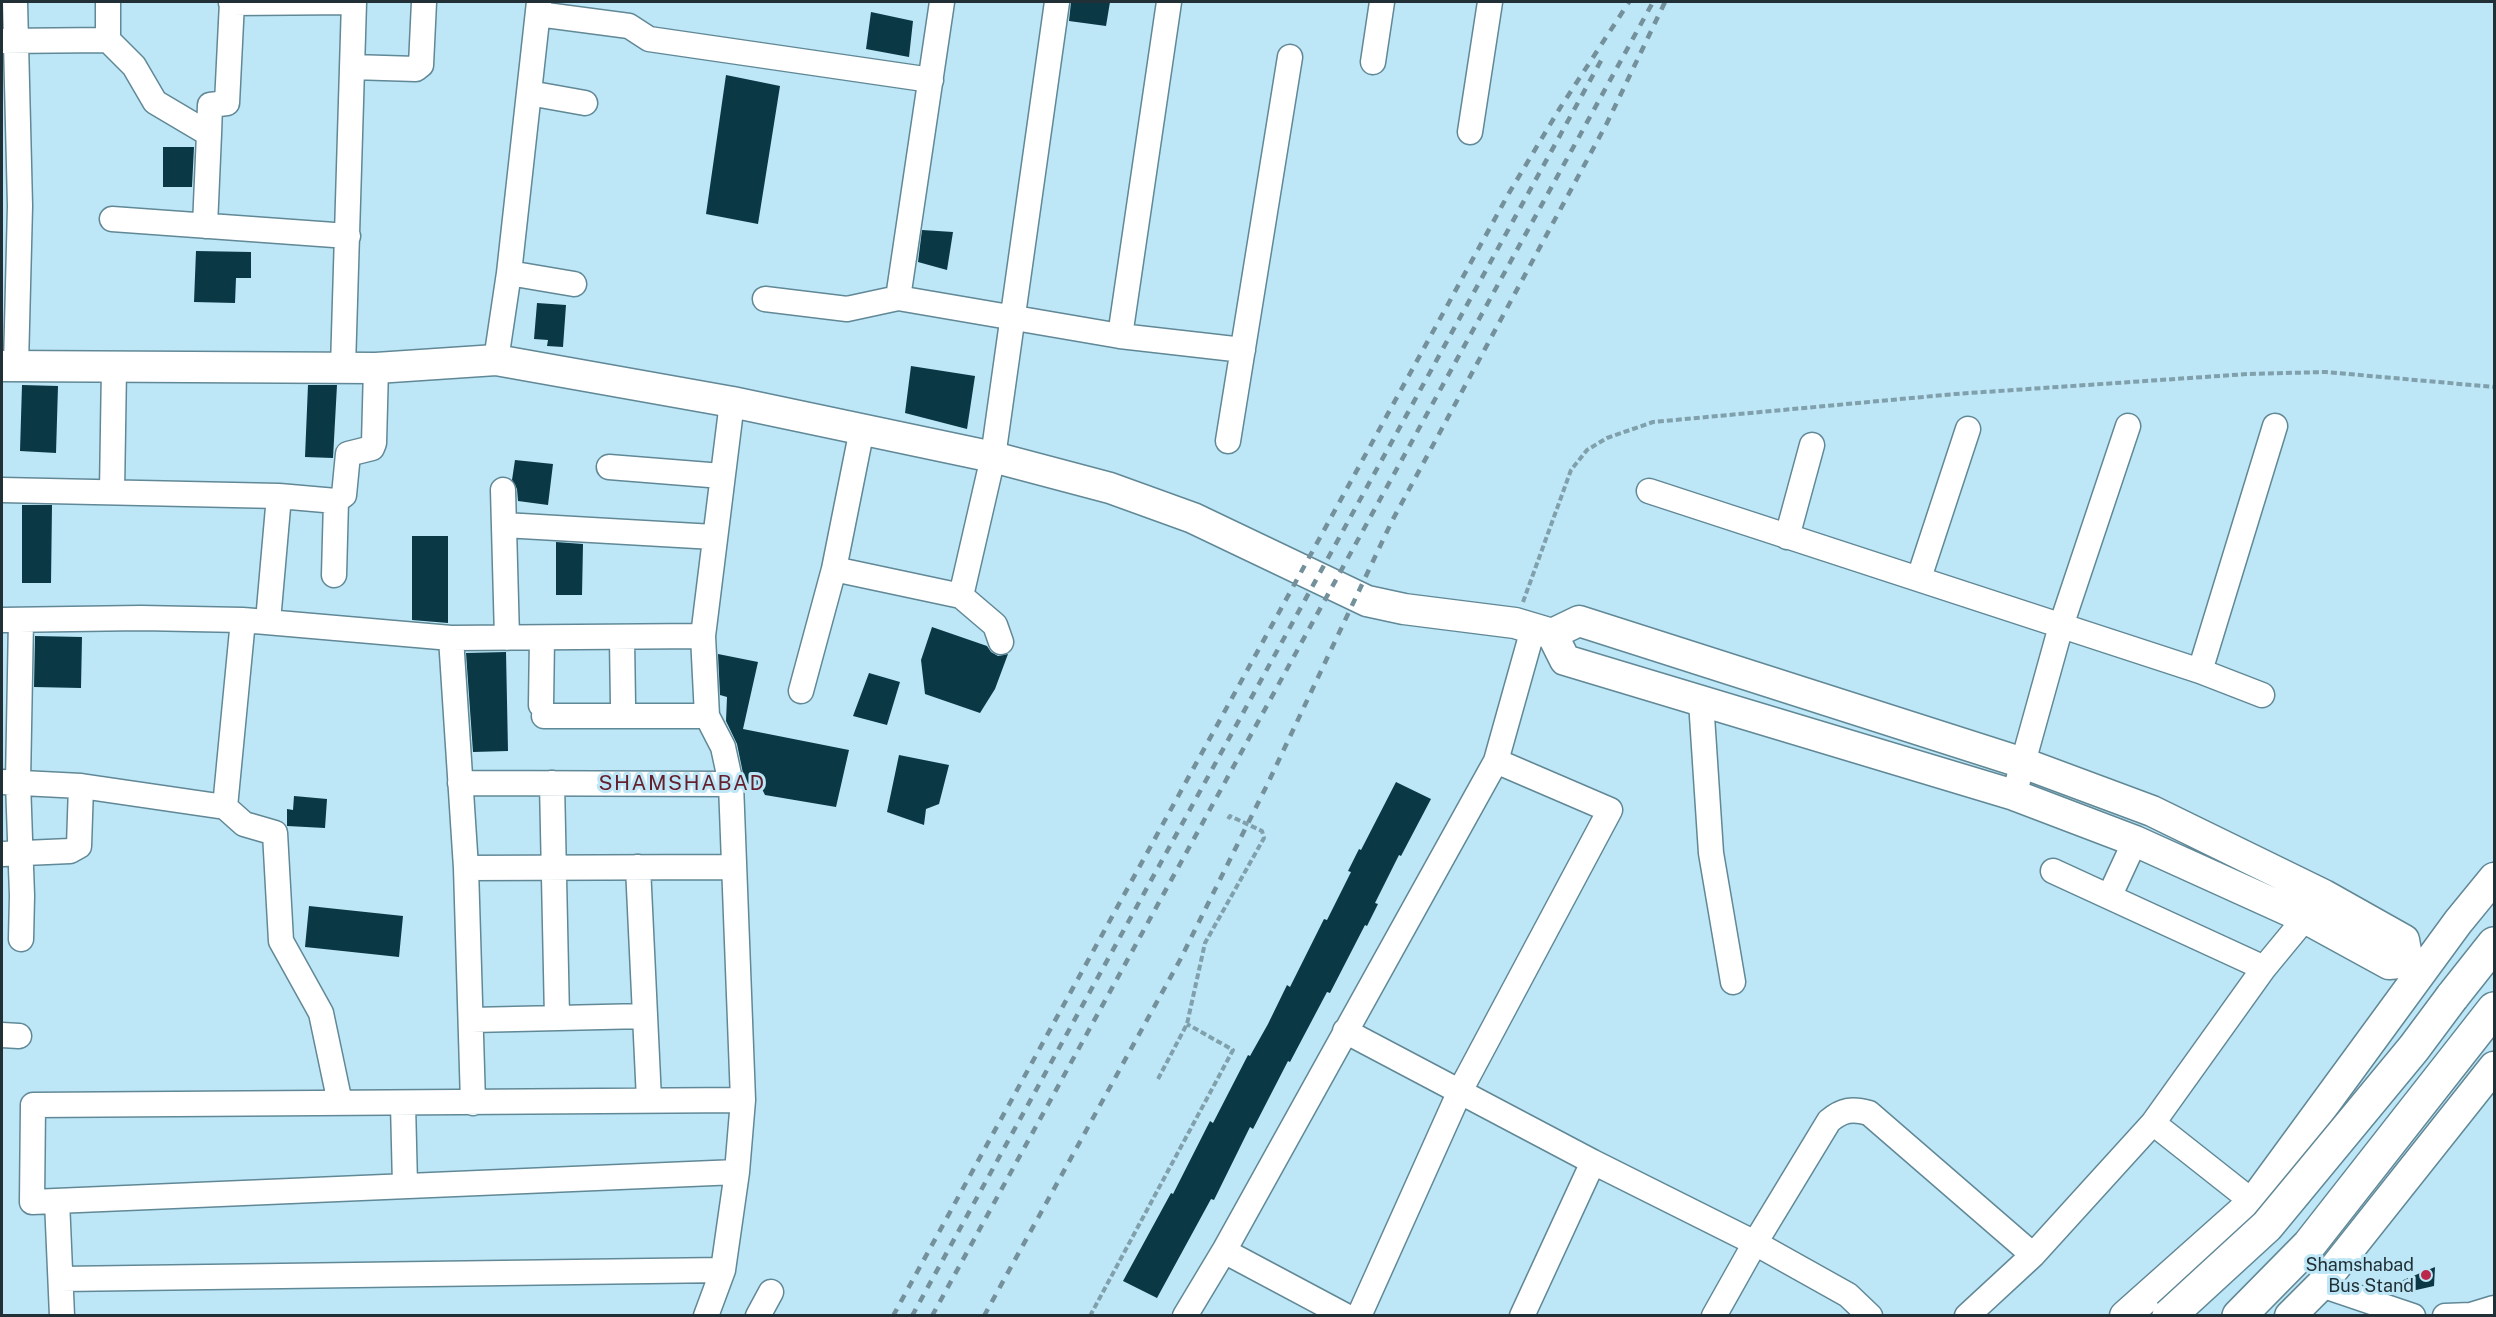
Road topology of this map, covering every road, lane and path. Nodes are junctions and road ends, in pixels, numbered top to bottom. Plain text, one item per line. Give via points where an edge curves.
1 (15, 2) edge
2 (108, 2) edge
3 (232, 2) edge
4 (354, 2) edge
5 (424, 2) edge
6 (942, 2) edge
7 (1057, 2) edge
8 (1169, 2) edge
9 (1382, 2) edge
10 (1490, 2) edge
11 (539, 8) edge
12 (108, 40) junction
13 (9, 41) edge
14 (1290, 57) dead end
15 (1373, 62) dead end
16 (352, 67) junction
17 (931, 80) junction
18 (529, 93) junction
19 (585, 103) dead end
20 (1470, 132) dead end
21 (210, 134) junction
22 (11, 206) edge
23 (112, 219) dead end
24 (205, 226) junction
25 (348, 236) junction
26 (509, 273) junction
27 (574, 284) dead end
28 (898, 298) junction
29 (765, 299) dead end
30 (1012, 318) junction
31 (1120, 336) junction
32 (1243, 350) junction
33 (496, 360) junction
34 (9, 365) edge
35 (343, 367) junction
36 (114, 368) junction
37 (376, 368) junction
38 (732, 402) junction
39 (2128, 426) dead end
40 (2275, 426) dead end
41 (862, 429) junction
42 (1968, 429) dead end
43 (1228, 441) dead end
44 (1812, 445) dead end
45 (993, 457) junction
46 (609, 467) dead end
47 (722, 476) junction
48 (2, 490) edge
49 (503, 490) dead end
50 (1650, 491) dead end
51 (112, 492) junction
52 (279, 496) junction
53 (336, 501) junction
54 (504, 525) junction
55 (714, 537) junction
56 (1787, 537) junction
57 (834, 569) junction
58 (334, 575) dead end
59 (1919, 578) junction
60 (961, 596) junction
61 (11, 620) edge
62 (243, 620) junction
63 (268, 621) junction
64 (2061, 626) junction
65 (1542, 631) junction
66 (703, 636) junction
67 (507, 638) junction
68 (542, 638) junction
69 (451, 639) junction
70 (622, 639) junction
71 (1001, 642) dead end
72 (2200, 671) junction
73 (801, 691) dead end
74 (2262, 695) dead end
75 (1701, 701) junction
76 (623, 705) dead end
77 (707, 716) junction
78 (1496, 761) junction
79 (2024, 763) junction
80 (10, 782) edge
81 (460, 783) junction
82 (552, 783) junction
83 (731, 784) junction
84 (81, 786) junction
85 (2014, 795) junction
86 (225, 807) junction
87 (1228, 819) dead end
88 (2134, 841) junction
89 (11, 854) edge
90 (554, 867) junction
91 (638, 867) junction
92 (734, 867) junction
93 (466, 868) junction
94 (2053, 871) dead end
95 (2494, 878) edge
96 (2110, 895) junction
97 (2324, 895) junction
98 (2305, 918) junction
99 (21, 939) dead end
100 (2494, 944) edge
101 (2415, 967) junction
102 (2264, 968) junction
103 (1733, 981) dead end
104 (2494, 1009) edge
105 (645, 1016) junction
106 (557, 1018) junction
107 (472, 1020) junction
108 (1187, 1024) junction
109 (1345, 1031) junction
110 (2494, 1067) edge
111 (1158, 1079) dead end
112 (1460, 1091) junction
113 (649, 1100) junction
114 (743, 1100) junction
115 (473, 1102) junction
116 (340, 1103) junction
117 (403, 1104) junction
118 (2152, 1123) junction
119 (1593, 1162) junction
120 (737, 1172) junction
121 (405, 1185) junction
122 (57, 1201) junction
123 (2253, 1202) junction
124 (1755, 1243) junction
125 (1224, 1251) junction
126 (2034, 1255) junction
127 (723, 1269) junction
128 (61, 1279) junction
129 (2320, 1286) junction
130 (771, 1292) dead end
131 (2164, 1308) edge
132 (2494, 1308) edge
133 (62, 1316) edge
134 (706, 1316) edge
135 (758, 1316) edge
136 (1090, 1316) edge
137 (1185, 1316) edge
138 (1347, 1316) edge
139 (1359, 1316) edge
140 (1522, 1316) edge
141 (1714, 1316) edge
142 (1870, 1316) edge
143 (1967, 1316) edge
144 (2125, 1316) edge
145 (2239, 1316) edge
146 (2290, 1316) edge
147 (2413, 1316) edge
148 (2445, 1316) edge

1 - 13 street
2 - 12 street
3 - 4 street
3 - 21 street via 227,103 210,105
4 - 16 street
5 - 16 street via 421,65 416,69
6 - 17 street
7 - 30 street
8 - 31 street
9 - 15 street
10 - 20 street
11 - 17 street via 628,26 649,39
11 - 18 street
12 - 13 street
12 - 21 street via 134,66 155,102
13 - 22 street
14 - 32 street
16 - 25 street
17 - 28 street
18 - 19 street
18 - 26 street
21 - 24 street
22 - 34 street
23 - 24 street
24 - 25 street
25 - 35 street
26 - 27 street
26 - 33 street
28 - 29 street via 847,309
28 - 30 street
30 - 31 street
30 - 45 street
31 - 32 street
32 - 43 street
33 - 37 main road
33 - 38 main road
34 - 36 main road
35 - 36 main road
35 - 37 main road
36 - 51 street
37 - 53 street via 374,443 372,448 348,454 344,495
38 - 41 main road
38 - 47 street
39 - 64 street
40 - 72 street
41 - 45 main road
41 - 57 street
42 - 59 street
44 - 56 street
45 - 60 street
45 - 65 main road via 1110,488 1193,518 1367,601 1515,623
46 - 47 street
47 - 55 street
48 - 51 street
49 - 54 street
50 - 56 street
51 - 52 street
52 - 53 street
52 - 63 street
53 - 58 street
54 - 55 street
54 - 67 street
55 - 66 street
56 - 59 street
57 - 60 street
57 - 73 street
59 - 64 street
60 - 71 street via 995,625
61 - 62 street
61 - 80 street
62 - 63 street
62 - 86 street
63 - 69 street
64 - 72 street
64 - 79 street
65 - 75 main road via 1565,660
65 - 78 street
65 - 79 main road via 1579,621
66 - 70 street
66 - 77 street
67 - 68 street
67 - 69 street
68 - 70 street
68 - 77 street via 543,711
69 - 81 street
70 - 76 street
72 - 74 street
75 - 85 main road
75 - 103 street via 1711,853
77 - 83 street via 723,747
78 - 109 street
78 - 112 street via 1610,810
79 - 85 street
79 - 97 main road via 2152,811
80 - 84 street
80 - 89 street
81 - 82 street
81 - 93 street
82 - 83 street
82 - 90 street
83 - 92 street
84 - 86 street
84 - 89 street via 79,846 70,851
85 - 88 main road
86 - 116 street via 244,824 275,833 281,941 321,1013
87 - 108 path via 1230,816 1262,831 1264,838 1205,943
88 - 96 street
88 - 98 main road
89 - 99 street
90 - 91 street
90 - 93 street
90 - 106 street
91 - 92 street
91 - 105 street
92 - 114 street
93 - 107 street
94 - 96 street
95 - 101 main road
96 - 102 street
97 - 98 street
97 - 101 main road via 2404,940
98 - 101 main road via 2390,964
98 - 102 street
100 - 131 highway, bridge via 2267,1226
101 - 123 main road
102 - 118 street
104 - 145 highway via 2309,1245
105 - 106 street
105 - 113 street
106 - 107 street
107 - 115 street
108 - 111 path
108 - 136 path via 1233,1050
109 - 112 street
109 - 125 street
110 - 129 main road
112 - 119 street
112 - 139 street
113 - 114 street
113 - 115 street
114 - 120 street
115 - 117 street
116 - 117 street
116 - 122 street via 33,1105 32,1202
117 - 121 street
118 - 123 street
118 - 126 street
119 - 124 street
119 - 140 street
120 - 121 street
120 - 127 street
121 - 122 street
122 - 128 street
123 - 131 main road
124 - 126 street via 1829,1121 1841,1111 1857,1109 1869,1113
124 - 141 street
124 - 142 street via 1848,1294
125 - 137 street
125 - 138 street
126 - 143 street
127 - 128 street
127 - 134 street
128 - 133 street
129 - 146 main road
129 - 147 street
130 - 135 street
131 - 144 main road
132 - 148 street via 2471,1315

